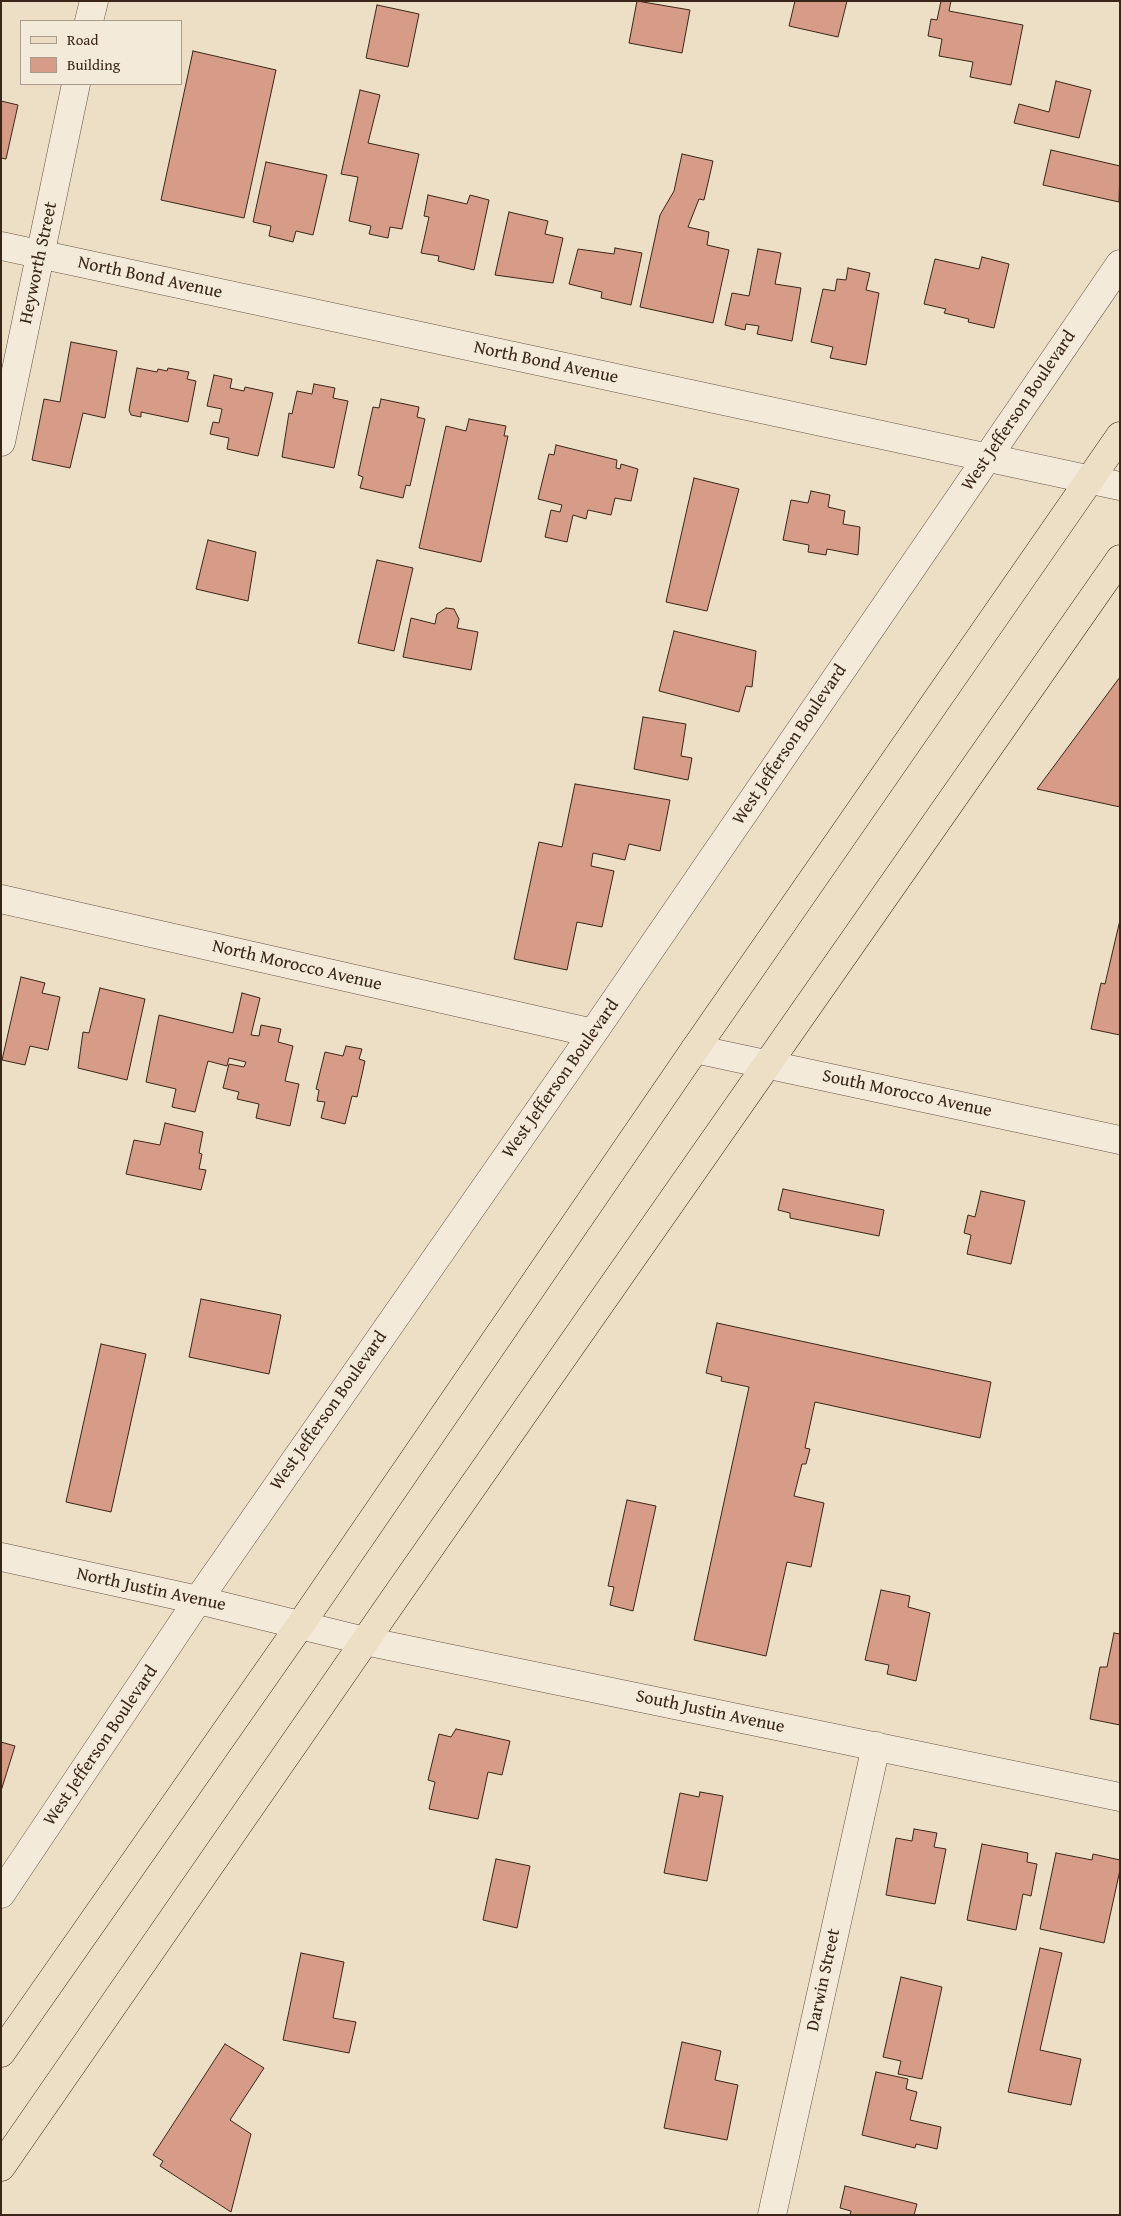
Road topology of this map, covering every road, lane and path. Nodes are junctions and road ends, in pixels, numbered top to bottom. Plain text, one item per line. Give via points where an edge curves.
1 (94, 1) edge
2 (89, 20) edge
3 (76, 85) edge
4 (1, 246) edge
5 (40, 254) junction
6 (1120, 264) edge
7 (1120, 436) edge
8 (1, 442) edge
9 (987, 458) junction
10 (1090, 479) junction
11 (1120, 486) edge
12 (1120, 559) edge
13 (1, 899) edge
14 (593, 1033) junction
15 (695, 1049) junction
16 (766, 1064) junction
17 (1120, 1140) edge
18 (1, 1558) edge
19 (198, 1600) junction
20 (301, 1624) junction
21 (365, 1641) junction
22 (876, 1746) junction
23 (1120, 1797) edge
24 (1, 1894) edge
25 (1, 2053) edge
26 (1, 2167) edge
27 (772, 2215) edge

1 - 2 street
3 - 5 street, Heyworth Street
4 - 5 street, North Bond Avenue
5 - 8 street, Heyworth Street
5 - 9 street, North Bond Avenue
6 - 9 street, West Jefferson Boulevard
7 - 10 main road
9 - 10 street, North Bond Avenue
9 - 14 street, West Jefferson Boulevard
10 - 11 street, North Bond Avenue
10 - 15 main road
12 - 16 main road
13 - 14 street, North Morocco Avenue
14 - 19 street, West Jefferson Boulevard
15 - 16 street, South Morocco Avenue
15 - 20 main road
16 - 17 street, South Morocco Avenue
16 - 21 main road
18 - 19 street, North Justin Avenue
19 - 20 street, North Justin Avenue
19 - 24 street, West Jefferson Boulevard
20 - 21 street, South Justin Avenue
20 - 25 main road
21 - 22 street, South Justin Avenue
21 - 26 main road
22 - 23 street, South Justin Avenue
22 - 27 street, Darwin Street

